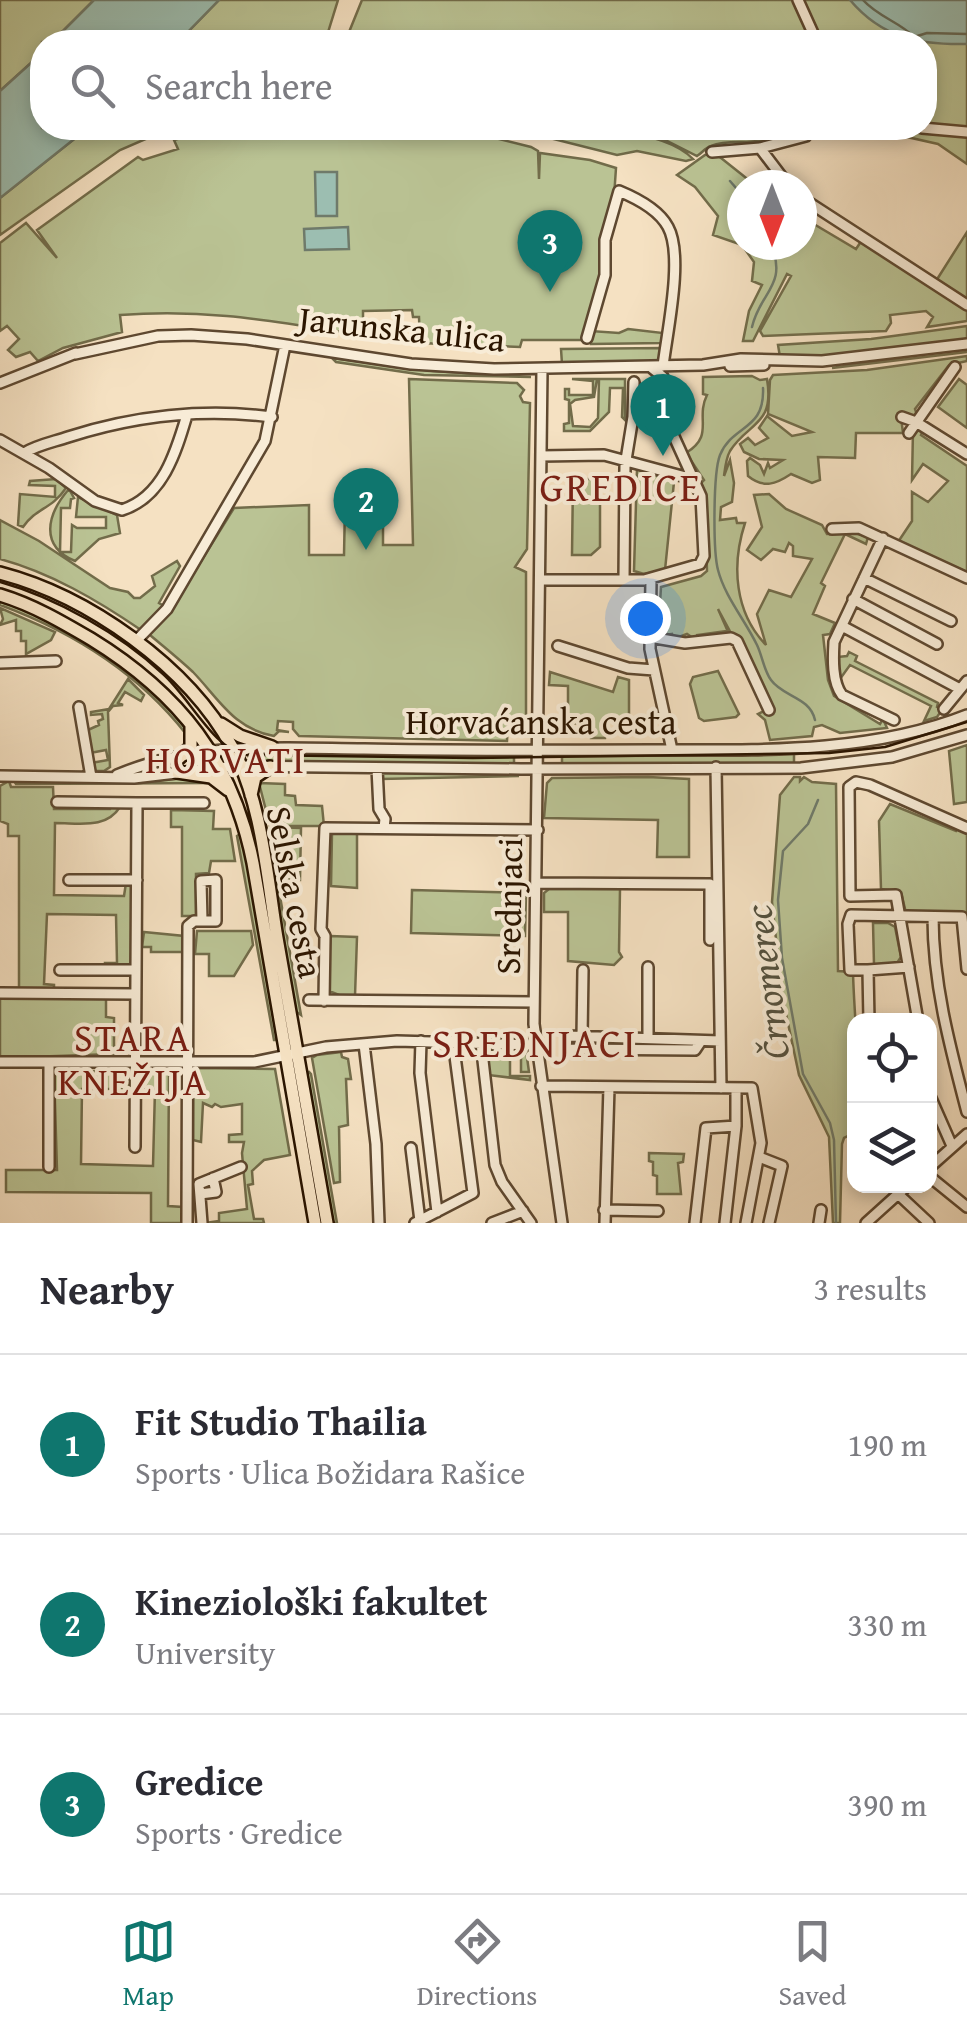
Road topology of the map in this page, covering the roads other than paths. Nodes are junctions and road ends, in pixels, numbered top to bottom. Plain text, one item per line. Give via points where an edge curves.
1 (798, 0) edge
2 (811, 30) edge
3 (937, 129) edge
4 (967, 132) edge
5 (791, 140) edge
6 (760, 148) junction
7 (712, 152) dead end
8 (777, 170) edge
9 (817, 208) edge
10 (967, 306) edge
11 (587, 338) dead end
12 (967, 344) edge
13 (285, 345) junction
14 (857, 358) junction
15 (955, 367) dead end
16 (542, 369) junction
17 (663, 371) junction
18 (634, 382) dead end
19 (0, 383) edge
20 (187, 415) junction
21 (272, 417) junction
22 (902, 417) dead end
23 (916, 422) junction
24 (910, 433) dead end
25 (0, 440) edge
26 (24, 453) junction
27 (967, 454) edge
28 (542, 456) junction
29 (626, 460) junction
30 (693, 478) junction
31 (832, 528) dead end
32 (883, 538) junction
33 (0, 573) edge
34 (651, 578) junction
35 (864, 578) junction
36 (967, 578) edge
37 (540, 580) junction
38 (624, 580) junction
39 (0, 596) edge
40 (853, 599) junction
41 (950, 621) dead end
42 (842, 626) junction
43 (649, 638) junction
44 (136, 641) junction
45 (937, 644) dead end
46 (558, 646) dead end
47 (56, 661) dead end
48 (0, 664) edge
49 (654, 670) junction
50 (964, 685) edge
51 (79, 707) dead end
52 (944, 709) dead end
53 (769, 710) dead end
54 (967, 715) edge
55 (212, 717) junction
56 (894, 720) dead end
57 (190, 722) junction
58 (967, 735) edge
59 (272, 746) junction
60 (232, 748) junction
61 (672, 750) junction
62 (538, 751) junction
63 (211, 752) junction
64 (178, 766) junction
65 (220, 766) junction
66 (240, 766) junction
67 (270, 767) junction
68 (716, 767) junction
69 (377, 768) junction
70 (539, 769) junction
71 (0, 776) edge
72 (91, 776) junction
73 (236, 798) junction
74 (250, 799) junction
75 (57, 802) dead end
76 (137, 802) junction
77 (204, 803) dead end
78 (384, 828) junction
79 (967, 828) edge
80 (538, 830) junction
81 (69, 880) dead end
82 (136, 880) junction
83 (537, 883) junction
84 (900, 916) junction
85 (933, 916) junction
86 (202, 921) dead end
87 (710, 940) dead end
88 (910, 967) junction
89 (648, 968) dead end
90 (967, 969) edge
91 (60, 970) dead end
92 (136, 970) junction
93 (583, 970) dead end
94 (868, 970) junction
95 (0, 993) edge
96 (135, 994) junction
97 (309, 1000) dead end
98 (324, 1000) junction
99 (534, 1002) junction
100 (869, 1013) edge
101 (917, 1013) edge
102 (582, 1037) junction
103 (648, 1038) junction
104 (422, 1040) junction
105 (453, 1041) junction
106 (701, 1041) junction
107 (720, 1041) junction
108 (481, 1043) junction
109 (364, 1044) junction
110 (536, 1045) junction
111 (292, 1055) junction
112 (0, 1062) edge
113 (49, 1062) junction
114 (135, 1062) junction
115 (188, 1062) junction
116 (541, 1086) junction
117 (610, 1088) junction
118 (722, 1088) junction
119 (736, 1088) junction
120 (934, 1103) edge
121 (967, 1112) edge
122 (736, 1126) junction
123 (967, 1134) edge
124 (952, 1146) junction
125 (135, 1148) dead end
126 (411, 1148) dead end
127 (759, 1157) junction
128 (937, 1158) edge
129 (49, 1167) dead end
130 (241, 1167) dead end
131 (937, 1183) edge
132 (899, 1193) edge
133 (897, 1195) junction
134 (967, 1207) edge
135 (604, 1210) junction
136 (658, 1210) dead end
137 (821, 1210) dead end
138 (524, 1211) junction
139 (437, 1212) junction
140 (418, 1222) edge
141 (187, 1223) edge
142 (202, 1223) edge
143 (314, 1223) edge
144 (327, 1223) edge
145 (379, 1223) edge
146 (492, 1223) edge
147 (532, 1223) edge
148 (562, 1223) edge
149 (605, 1223) edge
150 (696, 1223) edge
151 (725, 1223) edge
152 (746, 1223) edge
153 (769, 1223) edge
154 (818, 1223) edge
155 (866, 1223) edge
156 (929, 1223) edge

1 - 2 street
3 - 4 street
5 - 6 street
6 - 7 street
6 - 8 street
9 - 10 street
11 - 17 street via 619,190 655,212 671,232
12 - 14 street, Jarunska ulica
13 - 16 street, Jarunska ulica via 451,368
13 - 19 street, Jarunska ulica via 196,336 127,342
13 - 21 street
14 - 17 street, Jarunska ulica
14 - 17 street, Jarunska ulica via 741,359
15 - 23 street
16 - 17 street, Jarunska ulica
16 - 28 street, Srednjaci
17 - 30 street via 672,430
18 - 29 street
20 - 21 street
20 - 26 street via 109,425
20 - 26 street via 158,486 122,510 95,501
21 - 44 street via 167,609
22 - 23 street
23 - 24 street
23 - 27 street
25 - 26 street
28 - 29 street
28 - 37 street, Srednjaci
29 - 30 street
29 - 38 street
30 - 34 street via 702,503 704,556 700,564
31 - 32 street via 858,528
32 - 35 street
32 - 36 street
33 - 44 main road, Selska cesta via 44,589
34 - 38 street
34 - 43 street
35 - 40 street
35 - 41 street
37 - 38 street
37 - 62 street, Srednjaci
39 - 57 main road, Selska cesta via 111,652
40 - 42 street
40 - 45 street
42 - 50 street
42 - 56 street via 833,654 838,689
43 - 49 street
43 - 53 street via 737,641
44 - 55 main road, Selska cesta via 184,680
46 - 49 street
47 - 48 street
49 - 61 street
50 - 52 street
51 - 72 street
54 - 61 street, Horvaćanska cesta via 859,741
55 - 59 main road
55 - 60 main road, Selska cesta
57 - 63 main road, Selska cesta
57 - 64 main road via 191,747
58 - 68 street, Horvaćanska cesta via 858,762
59 - 60 street, Horvaćanska cesta
59 - 62 street, Horvaćanska cesta
60 - 63 street, Horvaćanska cesta
60 - 66 main road, Selska cesta
61 - 62 street, Horvaćanska cesta
62 - 70 street, Srednjaci
63 - 64 street, Horvaćanska cesta
63 - 65 main road, Selska cesta
64 - 65 street, Horvaćanska cesta
64 - 72 street, Horvaćanska cesta
64 - 73 main road via 216,779
65 - 66 street, Horvaćanska cesta
65 - 73 main road, Selska cesta
66 - 67 street, Horvaćanska cesta
66 - 74 main road, Selska cesta
67 - 69 street, Horvaćanska cesta
67 - 74 main road via 255,776
68 - 70 street, Horvaćanska cesta
68 - 107 street
69 - 70 street, Horvaćanska cesta
69 - 78 street
70 - 80 street, Srednjaci
71 - 72 street, Horvaćanska cesta
73 - 111 main road, Selska cesta
74 - 111 main road, Selska cesta
75 - 76 street
76 - 77 street
76 - 82 street
78 - 80 street
78 - 98 street via 323,831
79 - 84 street via 862,782 848,786 850,896 896,896
80 - 83 street, Srednjaci
81 - 82 street
82 - 92 street
83 - 87 street via 710,884
83 - 99 street, Srednjaci
84 - 85 street
84 - 88 street
84 - 94 street via 849,917 850,970
85 - 90 street via 964,920
85 - 121 street via 941,1011
86 - 115 street via 188,926
88 - 94 street
88 - 101 street
89 - 103 street
91 - 92 street
92 - 96 street
93 - 102 street
94 - 100 street
95 - 96 street
96 - 114 street
97 - 98 street
98 - 99 street
99 - 110 street, Srednjaci
102 - 103 street
102 - 106 street via 566,1036 566,1049 695,1050
103 - 106 street
104 - 105 street
104 - 109 street
104 - 139 street
105 - 108 street
105 - 139 street via 473,1192
106 - 107 street
107 - 118 street
108 - 110 street
108 - 138 street via 495,1166
109 - 111 street
109 - 145 street
110 - 116 street, Srednjaci
111 - 115 street
111 - 143 main road, Selska cesta
111 - 144 main road, Selska cesta
112 - 113 street
113 - 114 street
113 - 129 street
114 - 115 street
114 - 125 street
115 - 141 street
116 - 117 street
116 - 148 street, Srednjaci
117 - 118 street
117 - 135 street
118 - 119 street
119 - 122 street
119 - 127 street via 752,1088
120 - 124 street
122 - 150 street via 706,1128
122 - 151 street
123 - 124 street
124 - 128 street
126 - 140 street
127 - 152 street
127 - 153 street via 782,1166
130 - 142 street via 213,1178 216,1192 200,1194
131 - 134 street
132 - 133 street
133 - 155 street
133 - 156 street
135 - 136 street
135 - 149 street
137 - 154 street
138 - 146 street
138 - 147 street
139 - 140 street

